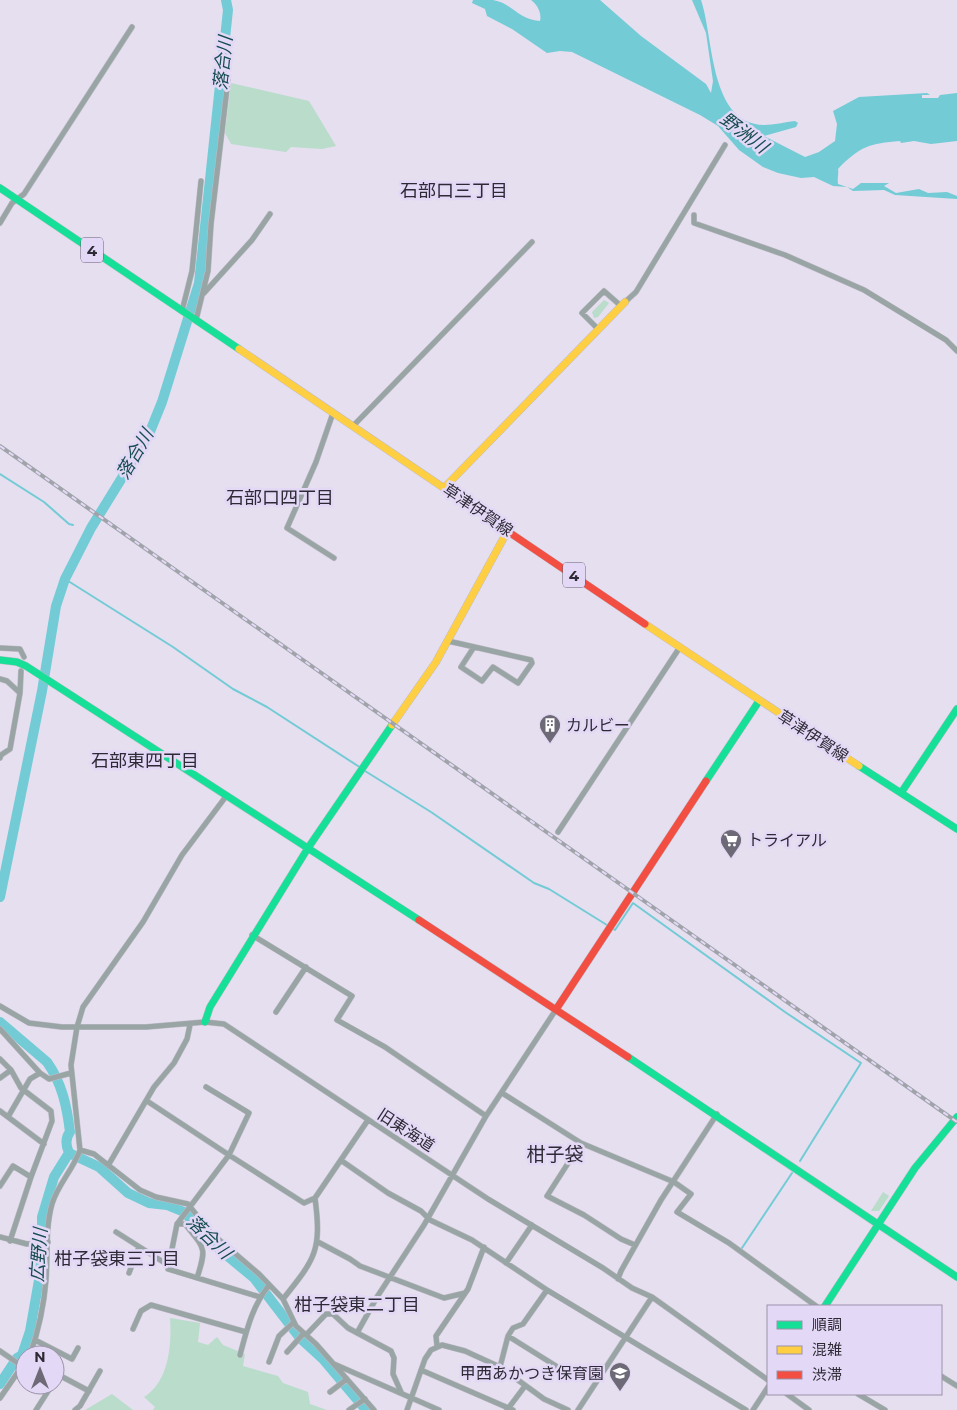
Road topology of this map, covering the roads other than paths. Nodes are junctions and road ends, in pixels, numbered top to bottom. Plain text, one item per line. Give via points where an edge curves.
1 (132, 27) dead end
2 (228, 80) dead end
3 (725, 145) dead end
4 (201, 181) dead end
5 (0, 188) edge
6 (17, 200) junction
7 (270, 214) dead end
8 (694, 215) dead end
9 (1, 220) edge
10 (532, 242) dead end
11 (204, 293) junction
12 (623, 304) junction
13 (183, 312) junction
14 (194, 319) junction
15 (598, 329) junction
16 (957, 351) edge
17 (333, 413) junction
18 (353, 426) junction
19 (444, 488) junction
20 (508, 530) junction
21 (334, 558) dead end
22 (447, 642) junction
23 (474, 647) junction
24 (680, 647) junction
25 (0, 648) edge
26 (24, 657) dead end
27 (0, 660) edge
28 (21, 671) dead end
29 (0, 679) edge
30 (20, 693) junction
31 (759, 701) junction
32 (957, 709) edge
33 (0, 758) edge
34 (901, 792) junction
35 (227, 795) junction
36 (957, 829) edge
37 (558, 832) dead end
38 (308, 848) junction
39 (252, 935) junction
40 (306, 967) junction
41 (0, 1006) edge
42 (556, 1008) junction
43 (276, 1012) dead end
44 (205, 1022) junction
45 (190, 1025) junction
46 (77, 1027) junction
47 (0, 1029) edge
48 (0, 1059) edge
49 (11, 1070) junction
50 (40, 1073) junction
51 (71, 1073) junction
52 (0, 1078) edge
53 (206, 1087) dead end
54 (23, 1089) junction
55 (502, 1093) junction
56 (147, 1101) junction
57 (0, 1111) edge
58 (717, 1114) junction
59 (486, 1116) junction
60 (8, 1117) junction
61 (957, 1117) edge
62 (368, 1120) junction
63 (581, 1142) junction
64 (44, 1144) junction
65 (80, 1150) junction
66 (229, 1155) junction
67 (342, 1161) junction
68 (109, 1164) junction
69 (452, 1175) junction
70 (30, 1177) junction
71 (674, 1182) junction
72 (0, 1186) edge
73 (314, 1198) junction
74 (190, 1208) junction
75 (428, 1218) junction
76 (177, 1224) junction
77 (532, 1225) junction
78 (879, 1225) junction
79 (116, 1232) dead end
80 (0, 1237) edge
81 (10, 1241) junction
82 (48, 1242) junction
83 (318, 1242) junction
84 (635, 1245) junction
85 (139, 1246) junction
86 (484, 1247) junction
87 (506, 1263) junction
88 (168, 1265) junction
89 (129, 1272) dead end
90 (957, 1277) edge
91 (197, 1278) junction
92 (390, 1278) junction
93 (618, 1279) junction
94 (269, 1285) junction
95 (547, 1290) junction
96 (465, 1293) junction
97 (260, 1297) junction
98 (652, 1297) junction
99 (283, 1299) junction
100 (815, 1305) edge
101 (827, 1305) edge
102 (292, 1324) junction
103 (133, 1329) dead end
104 (246, 1332) junction
105 (357, 1333) junction
106 (302, 1335) junction
107 (508, 1336) junction
108 (625, 1338) junction
109 (35, 1340) junction
110 (33, 1345) edge
111 (437, 1346) junction
112 (78, 1348) dead end
113 (0, 1351) edge
114 (287, 1352) dead end
115 (240, 1355) dead end
116 (15, 1359) edge
117 (269, 1362) dead end
118 (331, 1362) junction
119 (500, 1367) junction
120 (421, 1370) junction
121 (100, 1372) dead end
122 (15, 1377) edge
123 (942, 1377) edge
124 (65, 1378) edge
125 (767, 1379) edge
126 (598, 1380) junction
127 (345, 1381) junction
128 (525, 1386) junction
129 (957, 1386) edge
130 (767, 1389) edge
131 (89, 1391) junction
132 (330, 1392) dead end
133 (401, 1392) junction
134 (46, 1395) edge
135 (788, 1395) edge
136 (860, 1395) edge
137 (0, 1398) edge
138 (413, 1398) junction
139 (362, 1401) junction
140 (509, 1409) edge
141 (36, 1410) edge
142 (75, 1410) edge
143 (349, 1410) edge
144 (374, 1410) edge
145 (407, 1410) edge
146 (439, 1410) edge
147 (568, 1410) edge
148 (578, 1410) edge
149 (746, 1410) edge
150 (754, 1410) edge
151 (809, 1410) edge
152 (885, 1410) edge

1 - 6 street via 24,194
2 - 11 street
3 - 12 street via 636,292
4 - 13 street via 192,272
5 - 6 street, 草津伊賀線 / 4
6 - 9 street
6 - 13 street, 草津伊賀線 / 4
7 - 11 street via 252,240
8 - 16 street via 694,223 785,255 864,290 946,340
10 - 18 street
11 - 14 street
12 - 15 street
12 - 15 street via 604,291 582,314
13 - 14 street, 草津伊賀線 / 4
14 - 17 street, 草津伊賀線 / 4
15 - 19 street
17 - 18 street, 草津伊賀線 / 4
17 - 21 street via 288,528
18 - 19 street, 草津伊賀線 / 4
19 - 20 street, 草津伊賀線 / 4
20 - 22 street
20 - 24 street, 草津伊賀線 / 4
22 - 23 street
22 - 38 street
23 - 23 street via 531,660 532,664 518,683 493,667 482,681 461,667
24 - 31 street, 草津伊賀線 / 4
24 - 37 street
25 - 26 street via 20,649
27 - 35 street via 17,662 37,673
28 - 30 street
29 - 30 street
30 - 33 street via 10,749
31 - 34 street, 草津伊賀線 / 4
31 - 42 street
32 - 34 street
34 - 36 street, 草津伊賀線 / 4
35 - 38 street
35 - 46 street via 182,855 143,922 83,1007
38 - 39 street
38 - 42 street
39 - 40 street
39 - 44 street via 210,1007
40 - 43 street
40 - 59 street via 352,996 336,1020 386,1046
41 - 46 street, 旧東海道 via 28,1022
42 - 55 street
42 - 58 street
44 - 45 street, 旧東海道
44 - 62 street, 旧東海道 via 224,1024
45 - 46 street, 旧東海道
45 - 56 street via 187,1039 174,1063
46 - 51 street
47 - 50 street
48 - 49 street
49 - 52 street
49 - 54 street
50 - 51 street via 48,1079
50 - 54 street
51 - 65 street
53 - 66 street via 249,1112
54 - 60 street
54 - 64 street via 50,1111 52,1122
55 - 59 street
55 - 63 street
56 - 66 street
56 - 68 street
57 - 60 street
58 - 71 street
58 - 78 street
59 - 69 street
60 - 64 street
61 - 78 street via 915,1168
62 - 67 street
62 - 69 street, 旧東海道
63 - 71 street
63 - 84 street via 547,1196
64 - 70 street
65 - 68 street
65 - 82 street via 52,1204
66 - 73 street via 304,1203
66 - 74 street
67 - 73 street
67 - 75 street
68 - 74 street via 140,1190 188,1204
69 - 75 street
69 - 77 street, 旧東海道
70 - 72 street via 13,1166
70 - 81 street
71 - 84 street
71 - 100 street via 691,1194 677,1212 729,1243
73 - 83 street
74 - 76 street
74 - 94 street via 210,1232
75 - 86 street
75 - 92 street
76 - 88 street
76 - 91 street via 185,1224 204,1248
77 - 87 street
77 - 93 street, 旧東海道
78 - 90 street
78 - 101 street
79 - 85 street
80 - 81 street
81 - 82 street via 27,1244
82 - 109 street via 46,1284
83 - 92 street via 360,1266
83 - 99 street via 313,1260
84 - 93 street
85 - 88 street
85 - 89 street
86 - 87 street
86 - 96 street
87 - 95 street
88 - 91 street via 168,1269
91 - 97 street
92 - 96 street via 444,1298
92 - 105 street
93 - 98 street, 旧東海道
94 - 97 street
94 - 99 street
95 - 107 street via 523,1324 513,1328
95 - 108 street
96 - 111 street via 436,1336
97 - 104 street
98 - 108 street
98 - 125 street, 旧東海道
99 - 102 street
102 - 106 street
102 - 117 street via 279,1336
103 - 104 street via 141,1312 151,1305
104 - 115 street
105 - 106 street via 333,1314 326,1314
105 - 133 street via 391,1350 394,1374
106 - 114 street
106 - 118 street
107 - 119 street
107 - 126 street via 572,1376 587,1374
108 - 126 street
108 - 149 street
109 - 110 street
109 - 112 street via 72,1359
111 - 119 street via 452,1347
111 - 120 street via 431,1350
113 - 116 street
118 - 127 street
118 - 133 street
119 - 128 street
120 - 138 street
120 - 140 street
121 - 131 street
122 - 137 street
123 - 129 street
124 - 131 street
126 - 148 street
127 - 132 street
127 - 139 street
128 - 140 street
128 - 147 street
130 - 150 street
131 - 142 street
133 - 138 street
134 - 141 street
135 - 151 street
136 - 152 street
138 - 145 street
138 - 146 street
139 - 143 street
139 - 144 street

